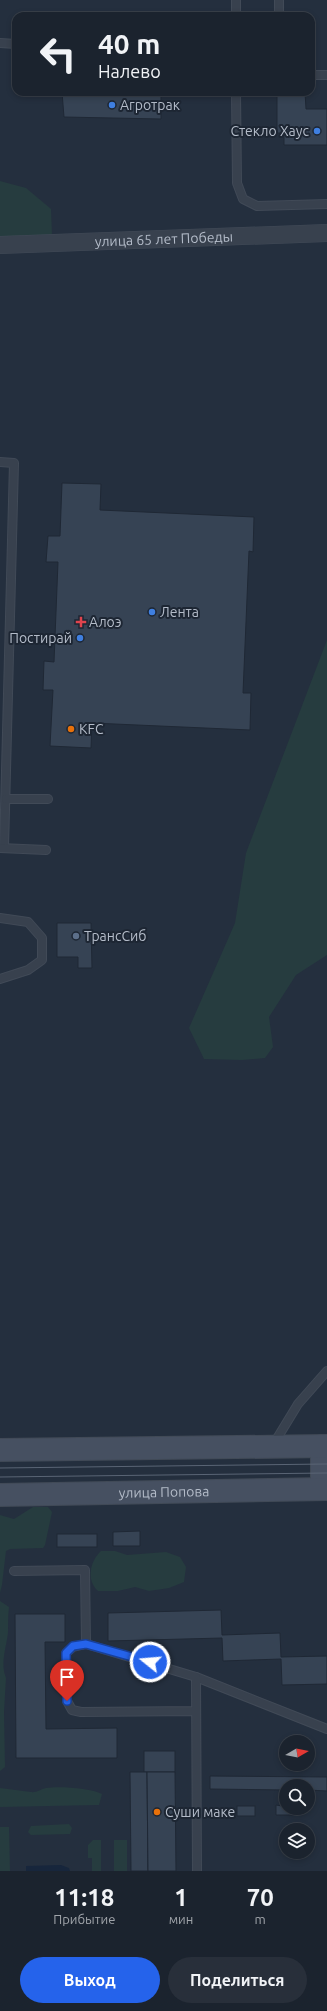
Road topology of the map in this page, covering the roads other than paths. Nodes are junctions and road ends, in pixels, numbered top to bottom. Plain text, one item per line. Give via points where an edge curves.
1 (236, 0) edge
2 (279, 0) edge
3 (236, 12) edge
4 (279, 12) edge
5 (0, 43) edge
6 (12, 44) edge
7 (315, 75) edge
8 (327, 75) edge
9 (236, 96) edge
10 (327, 204) edge
11 (327, 233) edge
12 (0, 245) edge
13 (0, 462) edge
14 (6, 799) junction
15 (48, 799) dead end
16 (2, 848) edge
17 (46, 850) dead end
18 (0, 918) edge
19 (0, 979) edge
20 (327, 1372) edge
21 (272, 1446) junction
22 (324, 1446) edge
23 (0, 1450) edge
24 (324, 1489) edge
25 (0, 1495) edge
26 (14, 1571) dead end
27 (86, 1644) junction
28 (196, 1677) junction
29 (196, 1711) junction
30 (327, 1729) edge
31 (197, 1871) edge

1 - 3 lane
2 - 4 lane
5 - 6 lane
7 - 8 lane
9 - 10 lane via 237,183 243,199 258,206
11 - 12 street, улица 65 лет Победы
13 - 14 lane via 14,463
14 - 15 lane
14 - 16 lane
16 - 17 lane
18 - 19 lane via 28,922 42,938 42,960 28,970
20 - 21 lane via 298,1404
21 - 22 main road
21 - 23 main road
22 - 24 main road
24 - 25 main road, улица Попова
26 - 27 lane via 84,1570
27 - 28 lane
27 - 29 lane via 73,1646 66,1653 67,1701 72,1710
28 - 29 lane
28 - 30 lane
29 - 31 lane

